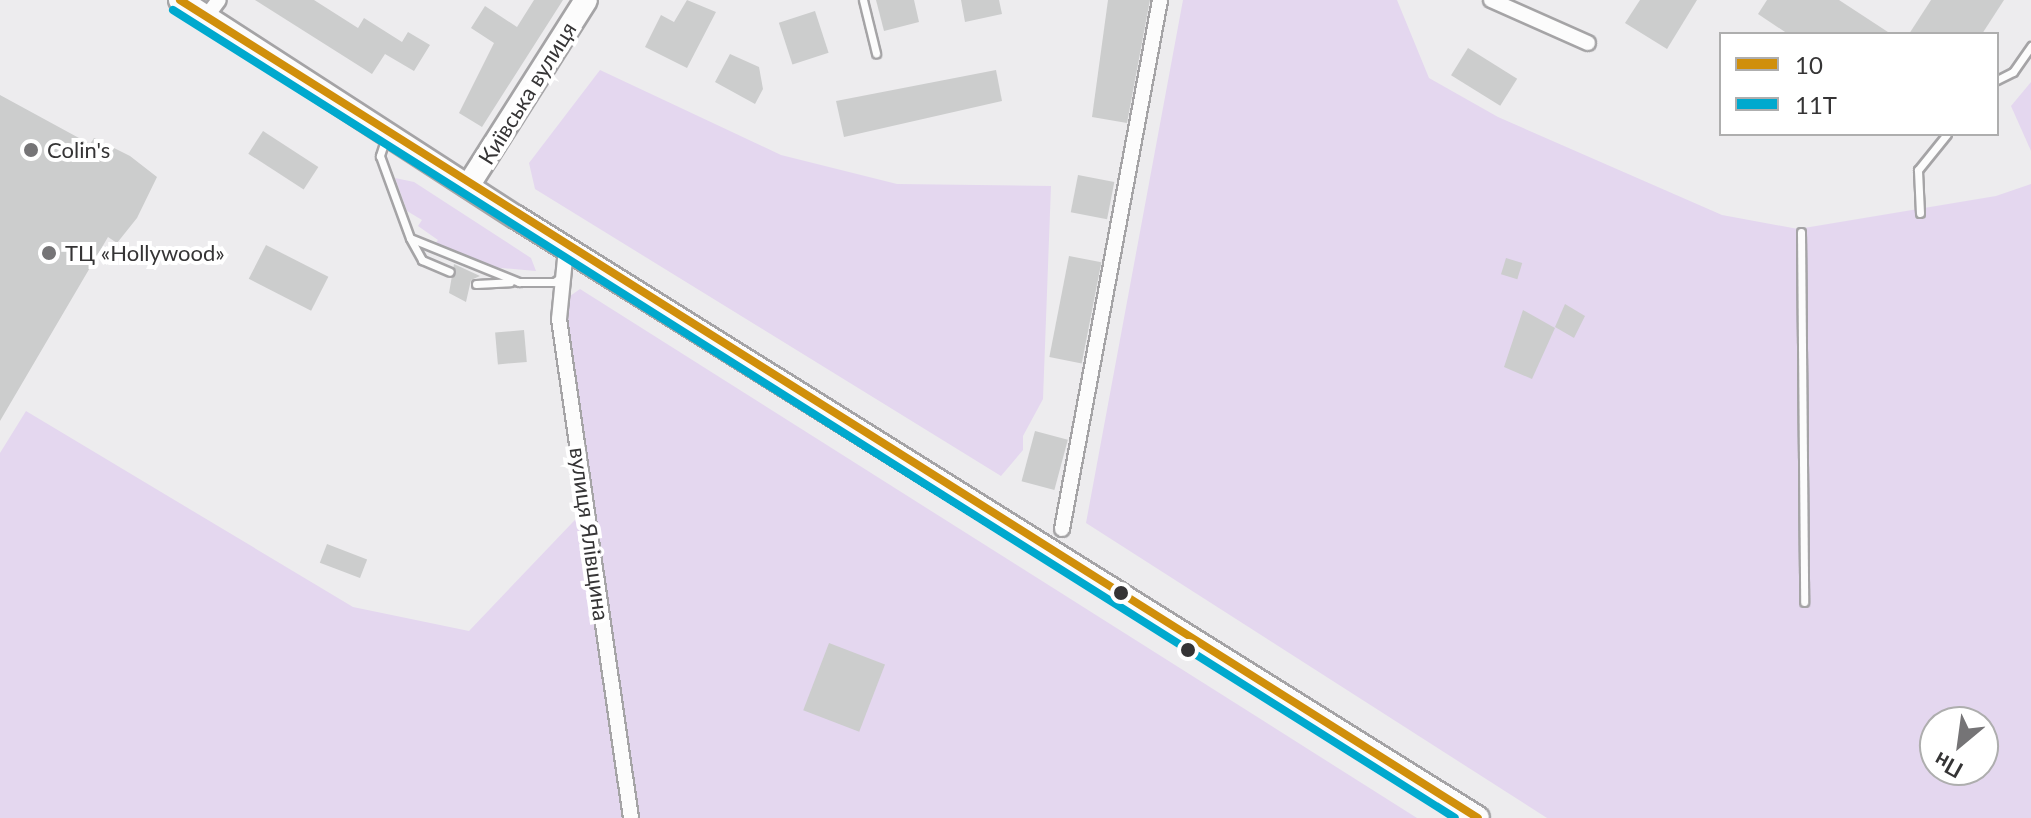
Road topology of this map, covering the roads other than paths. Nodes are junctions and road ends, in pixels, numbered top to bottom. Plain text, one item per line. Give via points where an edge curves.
1 (180, 0) edge
2 (586, 0) edge
3 (863, 0) edge
4 (1160, 0) edge
5 (1491, 0) edge
6 (212, 8) edge
7 (1588, 43) dead end
8 (2031, 46) edge
9 (876, 53) dead end
10 (1999, 79) edge
11 (387, 135) junction
12 (1945, 136) edge
13 (468, 186) junction
14 (1920, 213) dead end
15 (1801, 232) dead end
16 (410, 238) junction
17 (573, 253) junction
18 (450, 272) dead end
19 (562, 276) junction
20 (519, 282) junction
21 (476, 284) dead end
22 (1062, 529) dead end
23 (1804, 602) dead end
24 (631, 818) edge
25 (1478, 818) edge

1 - 6 main road
2 - 13 main road, Київська вулиця
3 - 9 lane
4 - 22 street
5 - 7 street
6 - 11 main road
8 - 10 lane via 2013,72
11 - 13 main road
11 - 16 lane via 380,156
12 - 14 lane via 1918,170
13 - 17 main road
15 - 23 lane
16 - 18 lane via 422,260
16 - 20 lane
17 - 19 street, вулиця Ялівщина
17 - 25 main road
19 - 20 lane
19 - 24 street, вулиця Ялівщина via 559,319
20 - 21 lane

